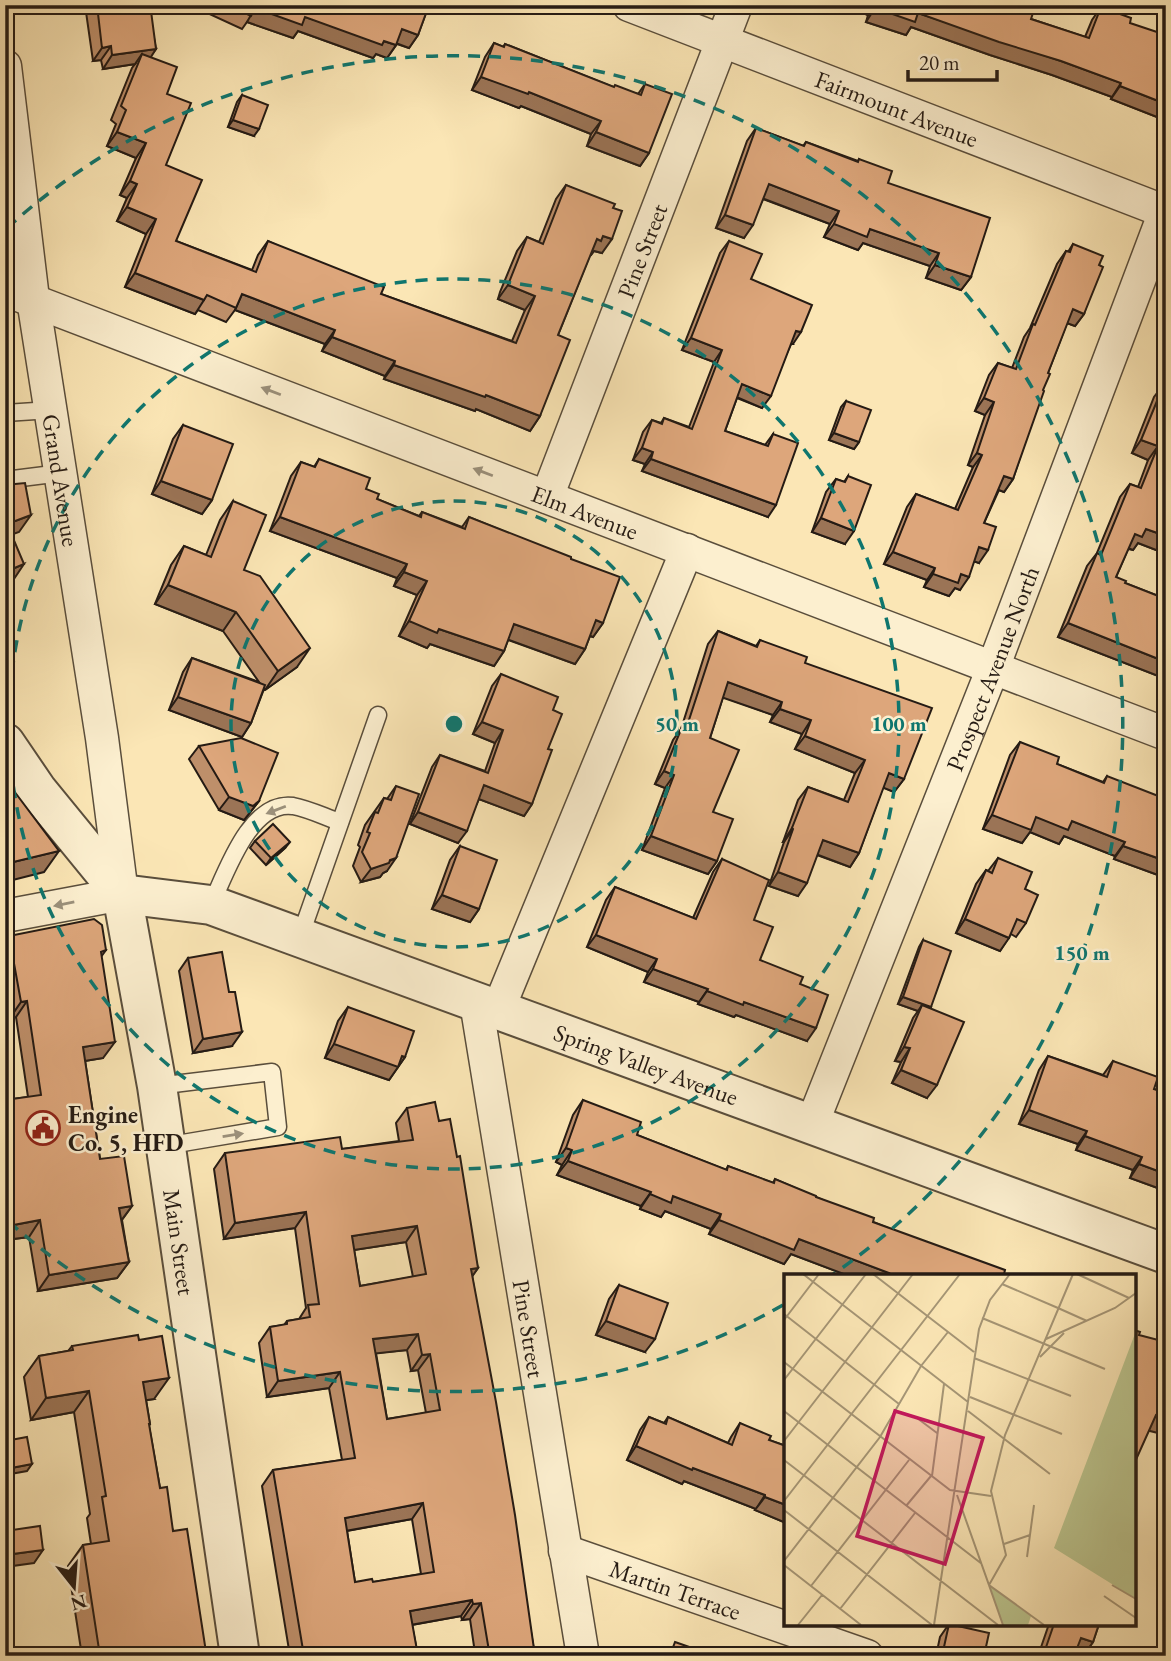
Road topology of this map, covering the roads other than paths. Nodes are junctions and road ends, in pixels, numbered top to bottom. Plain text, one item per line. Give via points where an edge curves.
1 (629, 5) edge
2 (736, 5) edge
3 (723, 41) junction
4 (5, 66) edge
5 (1165, 211) edge
6 (19, 294) edge
7 (51, 410) junction
8 (5, 414) edge
9 (61, 473) junction
10 (5, 480) edge
11 (547, 497) junction
12 (687, 550) junction
13 (993, 668) junction
14 (377, 715) dead end
15 (1166, 734) edge
16 (5, 743) edge
17 (340, 822) junction
18 (122, 894) junction
19 (211, 905) junction
20 (5, 916) edge
21 (300, 937) junction
22 (487, 1006) junction
23 (157, 1086) junction
24 (812, 1124) junction
25 (165, 1146) junction
26 (1166, 1254) edge
27 (565, 1551) junction
28 (240, 1656) edge
29 (583, 1656) edge
30 (867, 1656) edge

1 - 3 street, Fairmount Avenue
2 - 3 street, Pine Street
3 - 5 street, Fairmount Avenue
3 - 11 street, Pine Street
4 - 6 street, Grand Avenue
5 - 13 street, Prospect Avenue North
6 - 7 street, Grand Avenue
11 -> 6 street, Elm Avenue
7 - 8 lane
7 - 9 street, Grand Avenue
9 - 10 lane
9 - 18 street, Grand Avenue
11 - 12 street, Elm Avenue
12 - 13 street, Elm Avenue
12 - 22 street
13 - 15 street, Elm Avenue
13 - 24 street, Prospect Avenue North
14 - 17 lane
16 - 18 street, Main Street
17 -> 19 lane via 295,807 270,811 242,839
17 - 21 lane
18 - 19 street, Spring Valley Avenue
18 -> 20 street
18 - 23 street, Main Street
19 - 21 street, Spring Valley Avenue
21 - 22 street, Spring Valley Avenue
22 - 24 street, Spring Valley Avenue
22 - 27 street, Pine Street
23 - 25 street, Main Street
25 -> 23 lane via 278,1127 272,1072
24 - 26 street, Spring Valley Avenue
25 - 28 street, Main Street
27 - 29 street, Pine Street
27 - 30 street, Martin Terrace

